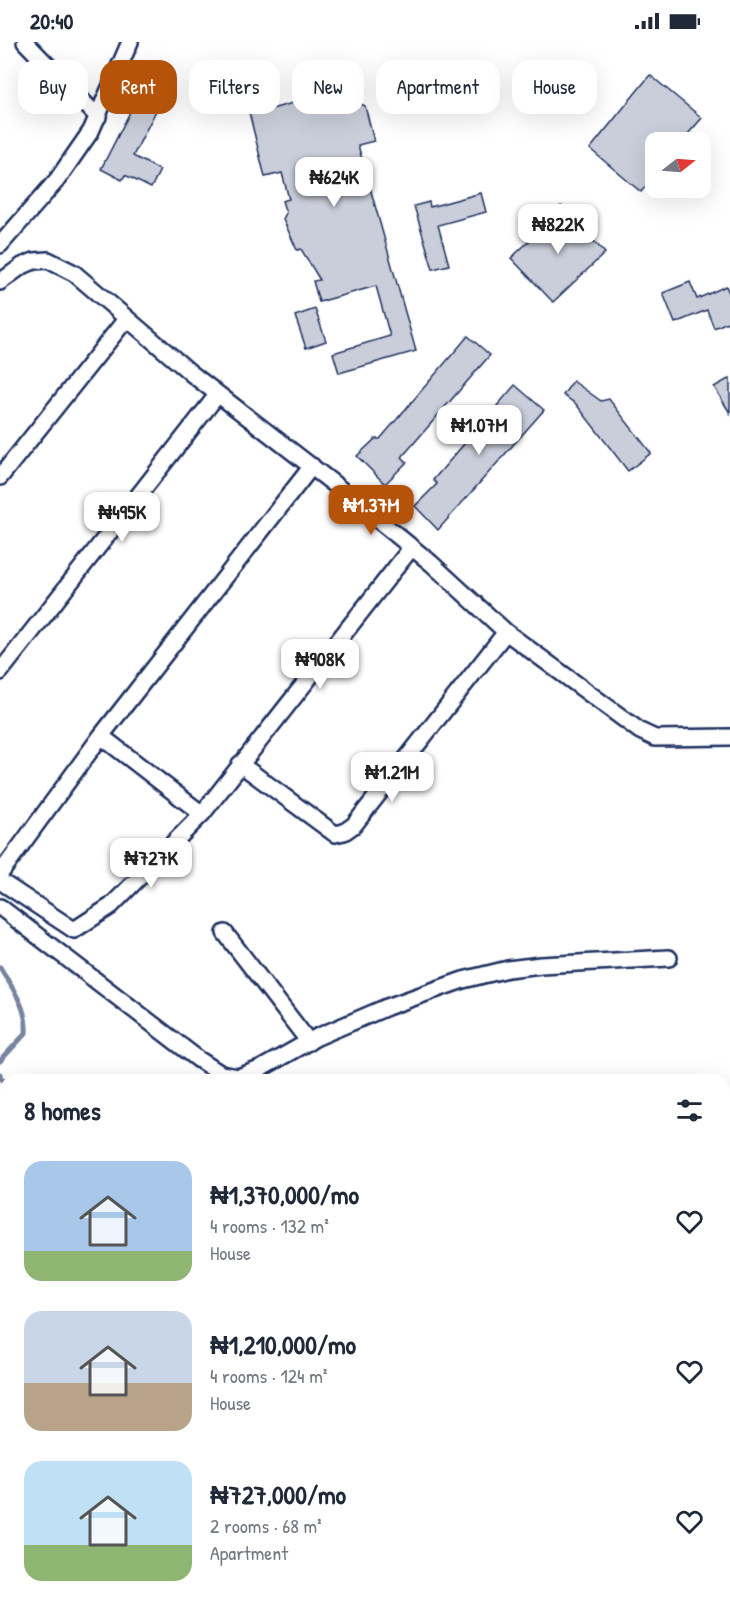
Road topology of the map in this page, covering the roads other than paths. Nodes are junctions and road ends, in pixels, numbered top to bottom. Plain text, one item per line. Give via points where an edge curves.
1 (25, 42) edge
2 (130, 42) edge
3 (98, 117) junction
4 (0, 245) edge
5 (0, 282) edge
6 (127, 318) junction
7 (218, 394) junction
8 (312, 466) junction
9 (0, 477) edge
10 (412, 547) junction
11 (506, 632) junction
12 (0, 672) edge
13 (101, 736) junction
14 (730, 737) edge
15 (240, 764) junction
16 (202, 814) junction
17 (0, 874) edge
18 (0, 881) edge
19 (0, 907) edge
20 (225, 933) dead end
21 (669, 958) dead end
22 (309, 1042) junction
23 (222, 1074) edge
24 (249, 1074) edge

1 - 3 street
2 - 3 street
3 - 4 street via 57,180
5 - 6 street via 22,266 48,260 74,273
6 - 7 street
6 - 9 street
7 - 8 street
7 - 12 street
8 - 10 street
8 - 13 street
10 - 11 street
10 - 15 street
11 - 14 street via 640,731 655,738
11 - 15 street via 354,825 344,832 335,834
13 - 16 street
13 - 17 street
15 - 16 street
16 - 18 street via 111,906 74,930
19 - 23 street
20 - 22 street
21 - 22 street via 508,969 387,1007
22 - 24 street

